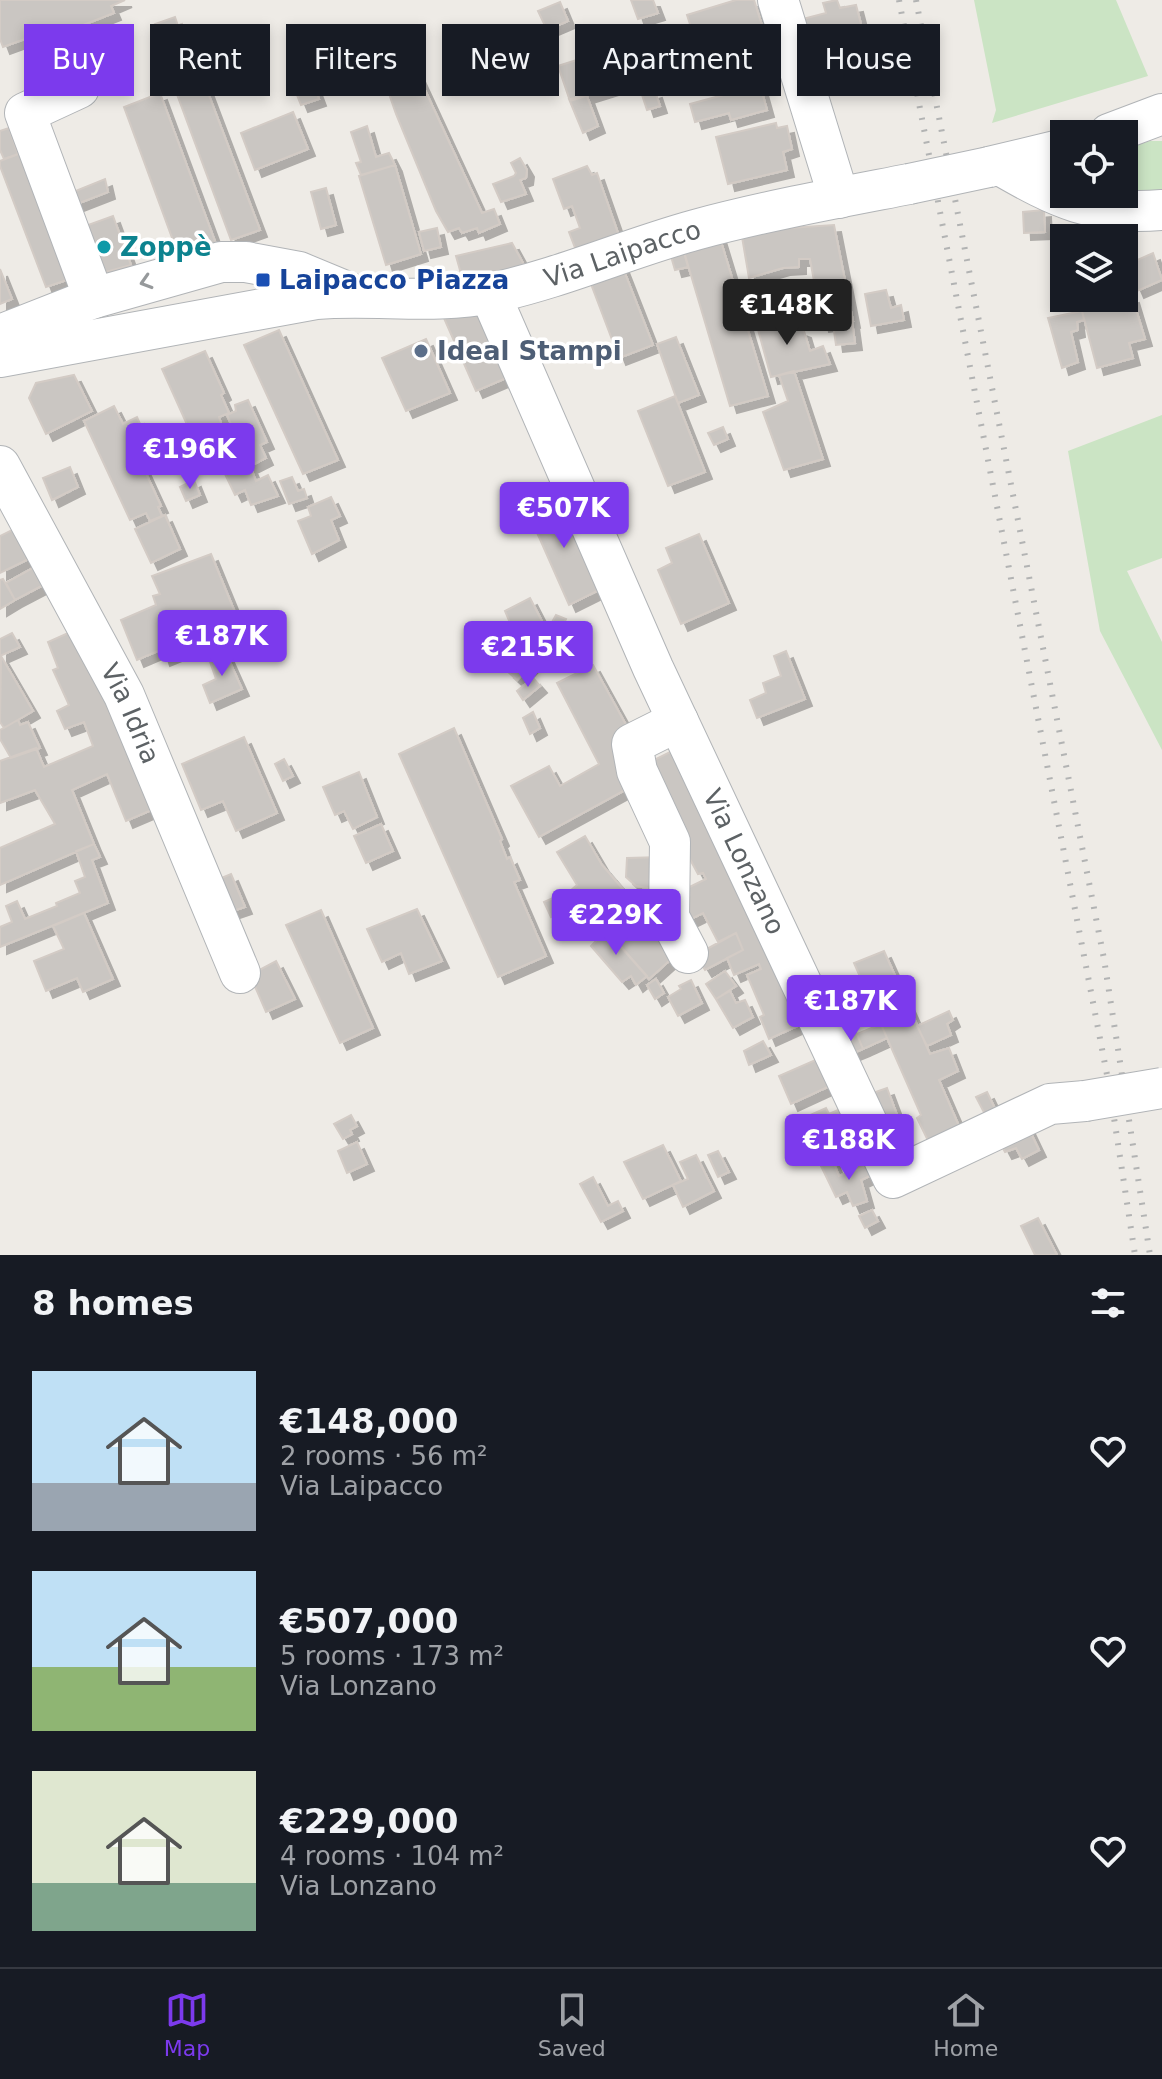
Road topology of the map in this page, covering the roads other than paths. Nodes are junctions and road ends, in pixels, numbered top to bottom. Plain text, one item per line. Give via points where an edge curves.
1 (778, 0) edge
2 (62, 96) edge
3 (1162, 114) edge
4 (1138, 123) edge
5 (1050, 152) edge
6 (995, 166) junction
7 (839, 198) junction
8 (1162, 210) edge
9 (490, 294) junction
10 (356, 296) junction
11 (94, 298) junction
12 (0, 335) edge
13 (0, 357) edge
14 (0, 466) edge
15 (678, 721) junction
16 (688, 953) dead end
17 (240, 973) dead end
18 (1162, 1088) edge

1 - 7 street
2 - 11 street via 25,113
3 - 4 street
5 - 6 street, Via Laipacco
6 - 7 street, Via Laipacco, bridge
6 - 8 street via 1080,205
7 - 9 street, Via Laipacco via 693,230
9 - 10 street, Via Laipacco
9 - 15 street, Via Lonzano
10 -> 11 street, Via Laipacco via 299,272 221,262
10 - 13 street, Via Laipacco via 276,305
11 - 12 street, Via Laipacco
14 - 17 street, Via Idria via 124,695
15 - 16 street via 632,744 637,771 670,842 669,917
15 - 18 street, Via Lonzano, bridge via 893,1178 1050,1104

